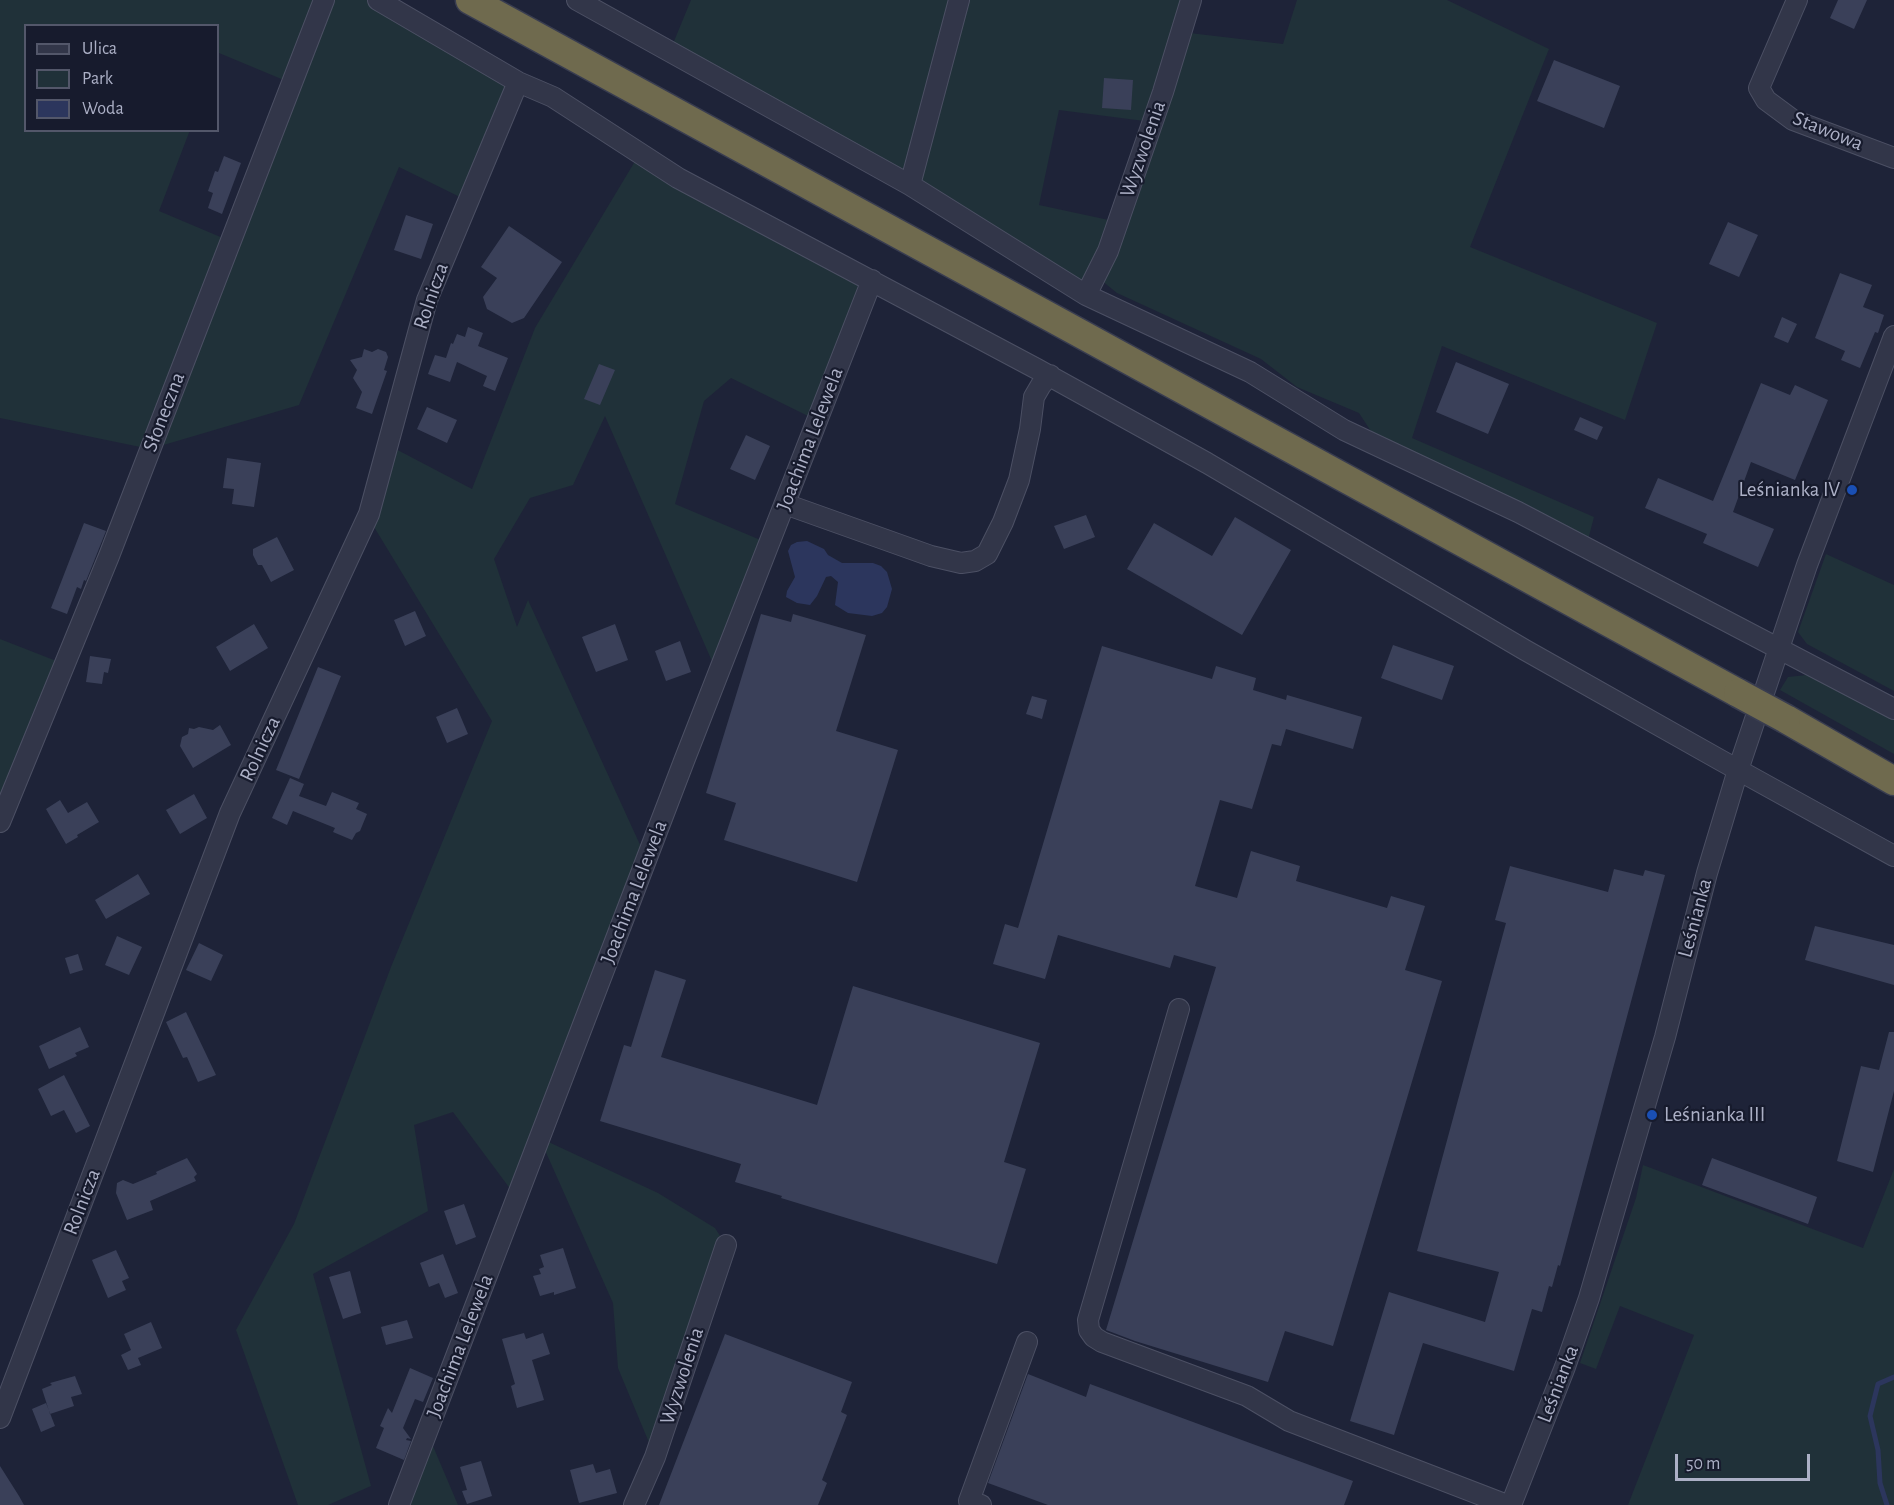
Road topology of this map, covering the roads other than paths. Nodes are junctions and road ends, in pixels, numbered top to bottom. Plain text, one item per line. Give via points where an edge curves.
1 (324, 0) edge
2 (378, 0) edge
3 (470, 0) edge
4 (577, 0) edge
5 (959, 0) edge
6 (1191, 0) edge
7 (1797, 0) edge
8 (518, 82) junction
9 (1894, 158) edge
10 (910, 185) junction
11 (872, 280) junction
12 (1086, 295) junction
13 (1894, 336) edge
14 (1050, 375) junction
15 (785, 504) junction
16 (1780, 648) junction
17 (1894, 709) edge
18 (1738, 770) junction
19 (1894, 781) edge
20 (0, 822) edge
21 (1894, 856) edge
22 (1179, 1009) dead end
23 (726, 1245) dead end
24 (1027, 1342) dead end
25 (0, 1418) edge
26 (399, 1505) edge
27 (634, 1505) edge
28 (981, 1505) edge
29 (1509, 1505) edge

1 - 20 street, Słoneczna via 109,556
2 - 8 street
3 - 19 highway, bridge
4 - 10 street
5 - 10 street
6 - 12 street, Wyzwolenia via 1108,251
7 - 9 street, Stawowa via 1759,88 1766,100 1793,120
8 - 11 street via 553,97 678,178
8 - 25 street, Rolnicza via 427,300 369,514 230,813
10 - 12 street
11 - 14 street
11 - 15 street, Joachima Lelewela
12 - 16 street via 1250,372 1344,430 1518,512
13 - 16 street, Leśnianka via 1810,556
14 - 15 street via 1034,397 1020,480 987,554 975,561 961,563 931,556
14 - 18 street
15 - 26 street, Joachima Lelewela
16 - 17 street
16 - 18 street, Leśnianka
18 - 21 street
18 - 29 street, Leśnianka via 1592,1287 1565,1367
22 - 29 street via 1088,1320 1089,1330 1102,1342 1247,1396 1289,1421
23 - 27 street, Wyzwolenia via 655,1457
24 - 28 street via 969,1501

